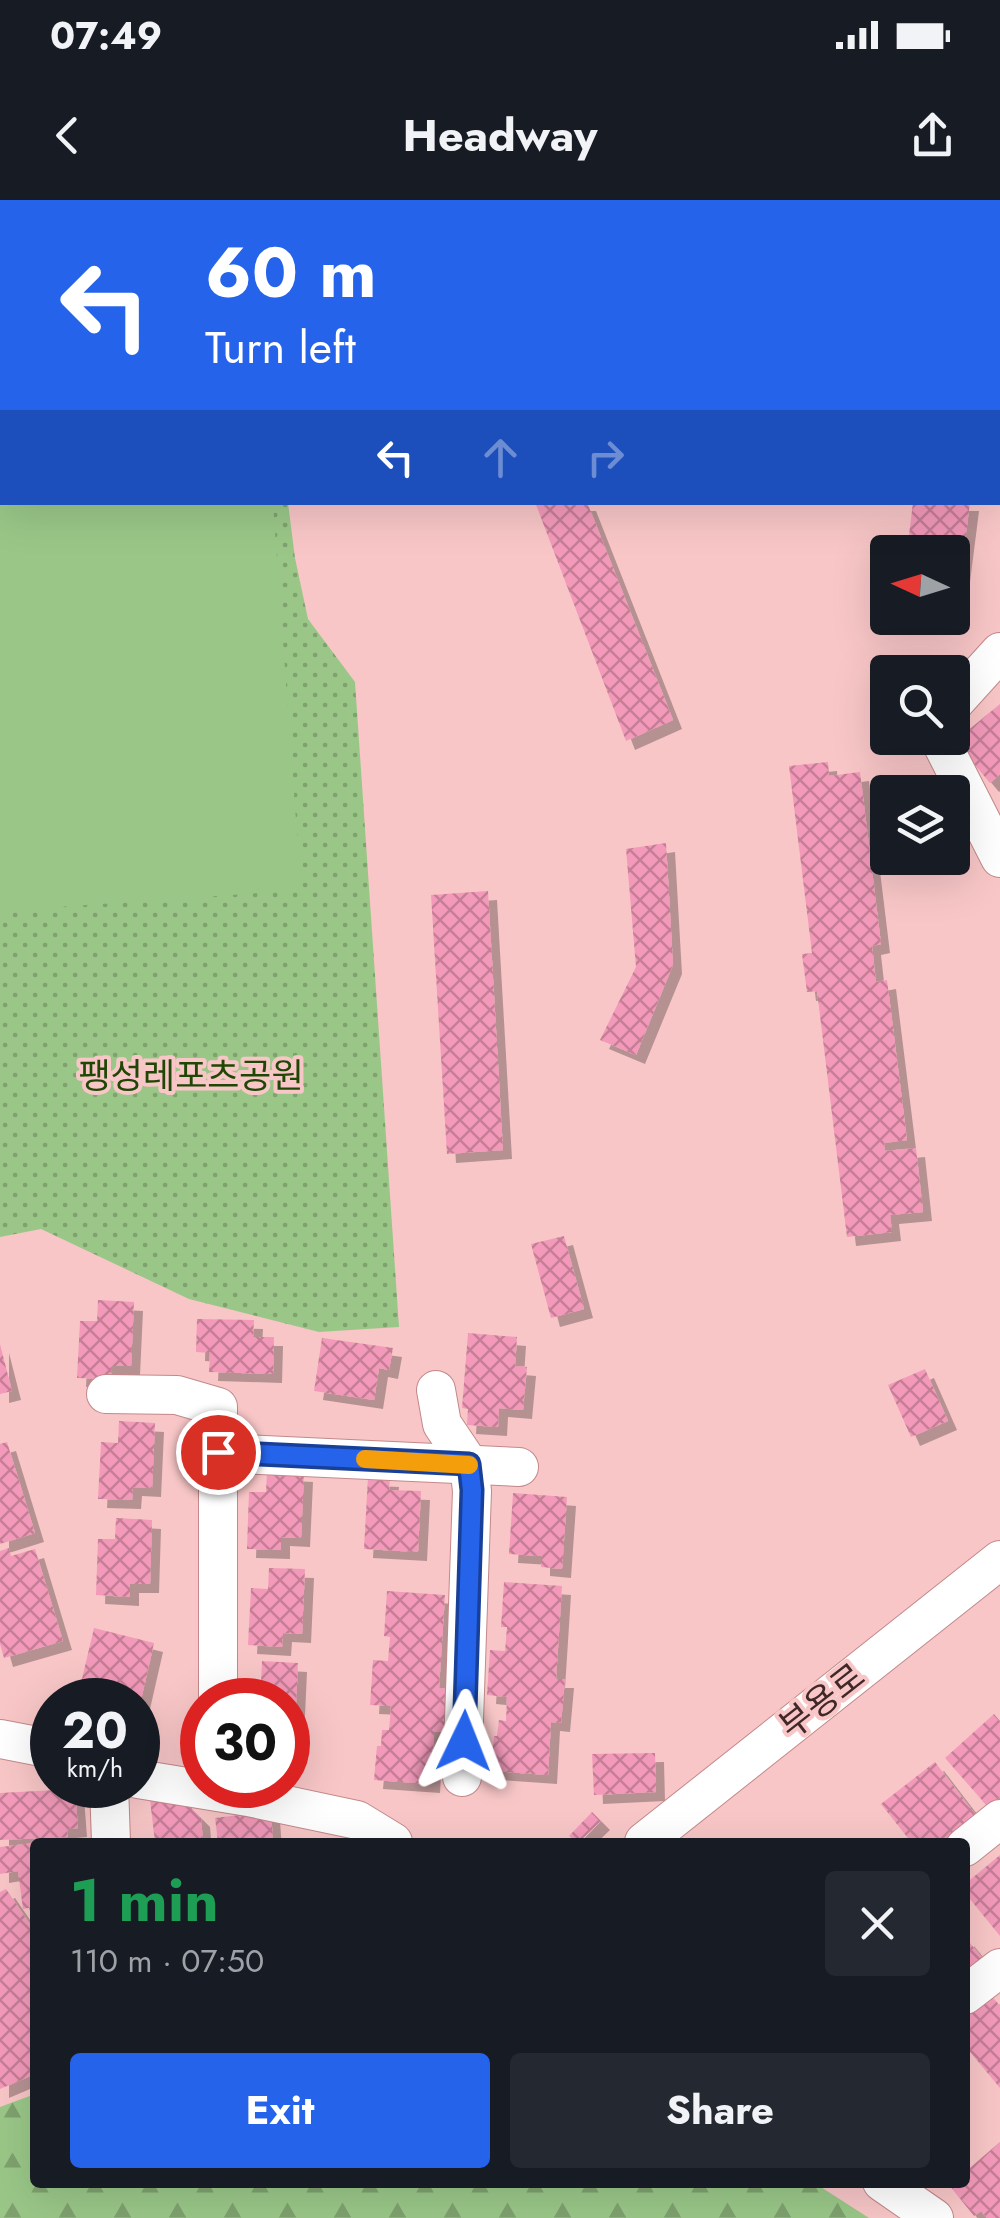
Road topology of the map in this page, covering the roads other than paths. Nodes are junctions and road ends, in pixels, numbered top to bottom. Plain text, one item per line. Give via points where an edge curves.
1 (1000, 652) edge
2 (970, 685) edge
3 (948, 755) edge
4 (1000, 858) edge
5 (436, 1390) dead end
6 (106, 1394) dead end
7 (218, 1452) junction
8 (469, 1464) junction
9 (518, 1466) dead end
10 (1000, 1560) edge
11 (218, 1678) edge
12 (2, 1734) edge
13 (30, 1742) edge
14 (462, 1777) dead end
15 (110, 1808) edge
16 (303, 1808) edge
17 (1000, 1819) edge
18 (111, 1838) edge
19 (387, 1838) edge
20 (649, 1838) edge
21 (970, 1843) edge
22 (1000, 1968) edge
23 (970, 1991) edge
24 (891, 2188) edge
25 (934, 2218) edge

1 - 2 street
3 - 4 street
5 - 8 street via 442,1424
6 - 7 street via 177,1395 218,1407
7 - 8 street
7 - 11 street
8 - 9 street
8 - 14 street
10 - 20 street, 부용로
12 - 13 street
15 - 18 street
16 - 19 street via 357,1820
17 - 21 street
22 - 23 street
24 - 25 street

